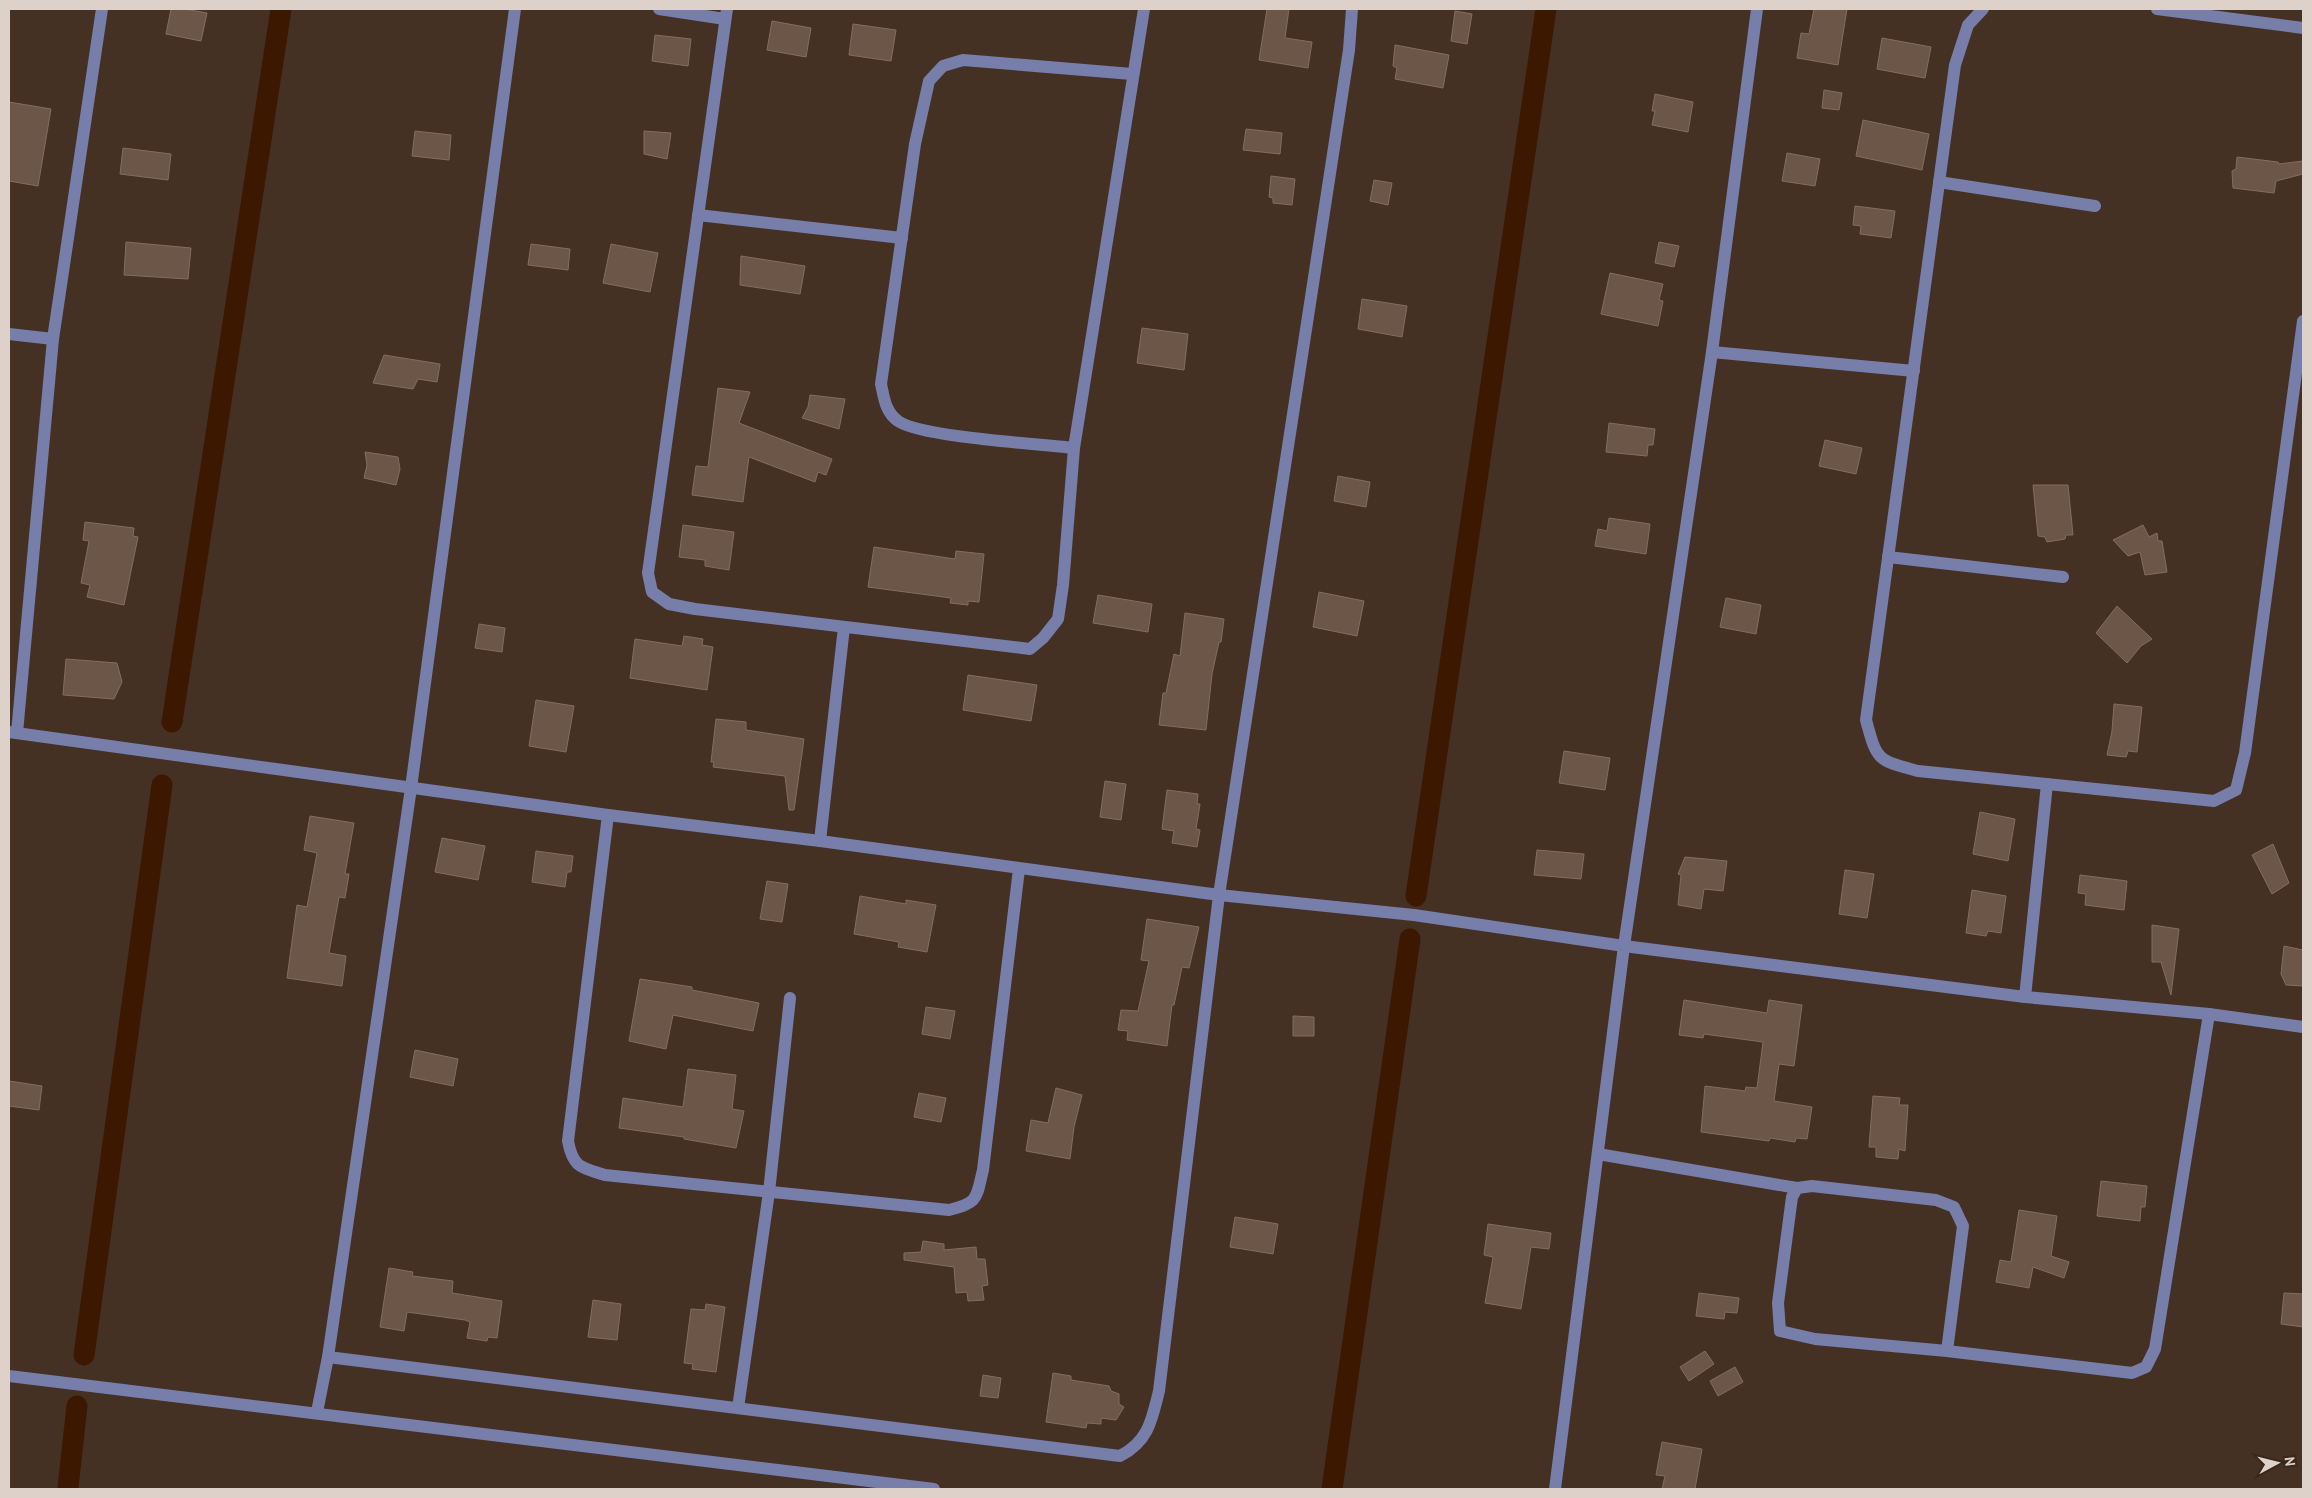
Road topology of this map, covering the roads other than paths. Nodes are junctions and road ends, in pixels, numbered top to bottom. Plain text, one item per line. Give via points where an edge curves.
1 (102, 9) edge
2 (515, 9) edge
3 (659, 9) edge
4 (1144, 9) edge
5 (1352, 9) edge
6 (1757, 9) edge
7 (1982, 9) edge
8 (2157, 9) edge
9 (726, 14) edge
10 (2303, 28) edge
11 (1132, 74) junction
12 (1939, 182) junction
13 (2096, 206) dead end
14 (698, 215) junction
15 (902, 238) junction
16 (2303, 321) edge
17 (9, 334) edge
18 (53, 339) junction
19 (1712, 352) junction
20 (1914, 371) junction
21 (1074, 448) junction
22 (1888, 557) junction
23 (2063, 577) dead end
24 (844, 627) junction
25 (13, 733) edge
26 (2047, 784) junction
27 (410, 788) junction
28 (608, 815) junction
29 (820, 841) junction
30 (1019, 869) junction
31 (1219, 896) junction
32 (1624, 946) junction
33 (2025, 997) junction
34 (790, 998) dead end
35 (2208, 1014) junction
36 (2303, 1027) edge
37 (1598, 1154) junction
38 (1796, 1188) junction
39 (769, 1192) junction
40 (1947, 1351) junction
41 (328, 1357) junction
42 (9, 1376) edge
43 (738, 1408) junction
44 (317, 1412) junction
45 (934, 1489) edge
46 (1555, 1489) edge

1 - 18 street
2 - 27 street
3 - 9 street
4 - 11 street
5 - 31 street
6 - 19 street
7 - 12 street via 1968,25 1955,65
8 - 10 street
9 - 14 street
11 - 15 street via 963,60 944,66 929,81 915,144
11 - 21 street
12 - 13 street
12 - 20 street
14 - 15 street
14 - 24 street via 648,573 652,592 669,604 695,609
15 - 21 street via 881,384 891,414 897,421 944,434
16 - 26 street via 2245,753 2236,790 2214,801
17 - 18 street
18 - 25 street
19 - 20 street
19 - 32 street
20 - 22 street
21 - 24 street via 1058,619 1030,649
22 - 23 street
22 - 26 street via 1866,720 1873,747 1885,762 1918,770
24 - 29 street
25 - 27 street
26 - 33 street
27 - 28 street
27 - 41 street
28 - 29 street
28 - 39 street via 568,1141 571,1157 579,1166 605,1175
29 - 30 street
30 - 31 street
30 - 39 street via 977,1196 969,1205 949,1210
31 - 32 street via 1414,915
31 - 43 street via 1159,1391 1150,1426 1134,1449 1120,1456
32 - 33 street
32 - 37 street
33 - 35 street
34 - 39 street
35 - 36 street
35 - 40 street via 2155,1349 2146,1367 2132,1373
37 - 38 street
37 - 46 street
38 - 40 street via 1812,1186 1936,1200 1954,1207 1963,1226
38 - 40 street via 1792,1197 1778,1303 1780,1331 1815,1339
39 - 43 street
41 - 43 street
41 - 44 street
42 - 44 street
44 - 45 street

